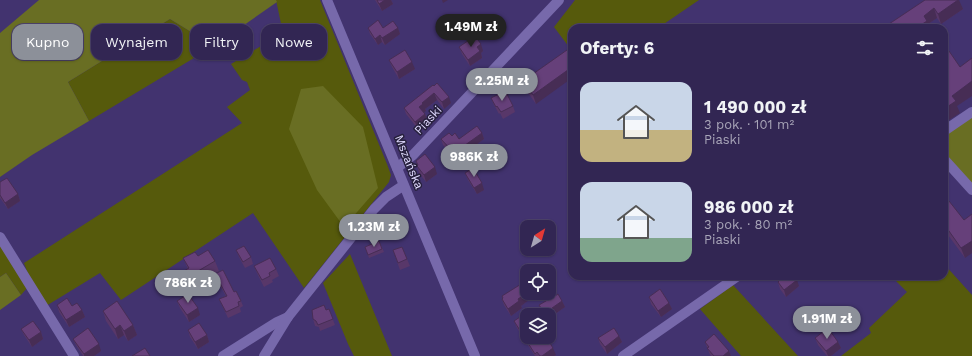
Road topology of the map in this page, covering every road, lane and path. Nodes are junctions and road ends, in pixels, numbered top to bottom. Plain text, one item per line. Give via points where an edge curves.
1 (328, 0) edge
2 (558, 0) edge
3 (972, 112) edge
4 (948, 128) edge
5 (948, 163) edge
6 (397, 168) junction
7 (404, 185) junction
8 (972, 190) edge
9 (0, 238) edge
10 (732, 280) edge
11 (288, 317) junction
12 (74, 356) edge
13 (223, 356) edge
14 (264, 356) edge
15 (475, 356) edge
16 (623, 356) edge

1 - 6 street, Mszańska
2 - 6 street, Piaski via 413,155
3 - 4 street
5 - 8 street
6 - 7 street, Mszańska
7 - 11 street via 377,206
7 - 15 street, Mszańska
9 - 12 street
10 - 16 street
11 - 13 street
11 - 14 street

